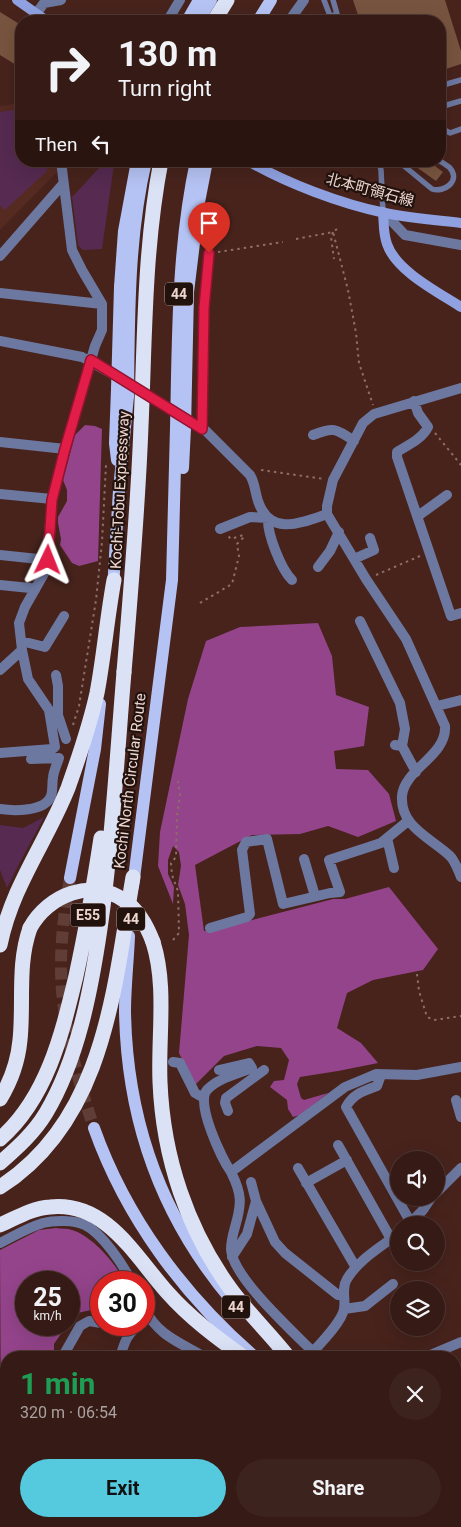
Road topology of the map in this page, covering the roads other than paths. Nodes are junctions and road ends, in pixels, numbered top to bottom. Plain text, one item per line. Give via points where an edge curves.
1 (17, 0) edge
2 (61, 0) edge
3 (180, 0) edge
4 (199, 0) edge
5 (211, 0) edge
6 (227, 0) edge
7 (271, 0) edge
8 (280, 0) edge
9 (304, 0) edge
10 (324, 0) edge
11 (333, 0) edge
12 (37, 15) edge
13 (43, 15) edge
14 (171, 15) edge
15 (190, 15) edge
16 (202, 15) edge
17 (218, 15) edge
18 (262, 15) edge
19 (270, 15) edge
20 (293, 15) edge
21 (330, 15) edge
22 (336, 15) edge
23 (461, 80) edge
24 (446, 84) edge
25 (461, 101) edge
26 (446, 105) edge
27 (461, 130) edge
28 (446, 131) edge
29 (446, 165) edge
30 (61, 167) edge
31 (136, 167) edge
32 (145, 167) edge
33 (161, 167) edge
34 (195, 167) edge
35 (206, 167) edge
36 (259, 167) edge
37 (380, 167) edge
38 (405, 167) edge
39 (63, 184) junction
40 (384, 212) junction
41 (461, 223) edge
42 (461, 245) edge
43 (209, 253) road end
44 (0, 256) edge
45 (0, 293) edge
46 (102, 304) junction
47 (461, 308) edge
48 (0, 340) edge
49 (91, 360) junction
50 (461, 388) edge
51 (122, 393) junction
52 (414, 401) junction
53 (180, 428) junction
54 (202, 429) junction
55 (313, 435) dead end
56 (354, 441) junction
57 (0, 442) edge
58 (65, 449) junction
59 (0, 494) edge
60 (447, 495) dead end
61 (52, 500) junction
62 (327, 514) junction
63 (418, 516) junction
64 (268, 518) junction
65 (220, 529) road end
66 (339, 532) junction
67 (370, 538) dead end
68 (0, 555) edge
69 (354, 559) junction
70 (48, 560) junction
71 (318, 567) dead end
72 (114, 580) junction
73 (292, 580) dead end
74 (0, 584) edge
75 (35, 590) junction
76 (461, 613) edge
77 (64, 616) dead end
78 (360, 621) dead end
79 (22, 645) junction
80 (0, 670) edge
81 (124, 672) junction
82 (56, 675) dead end
83 (461, 700) edge
84 (437, 706) junction
85 (54, 715) junction
86 (69, 735) road end
87 (0, 753) edge
88 (32, 759) dead end
89 (416, 772) junction
90 (0, 808) edge
91 (408, 821) junction
92 (387, 838) junction
93 (304, 860) dead end
94 (394, 868) dead end
95 (461, 875) edge
96 (70, 878) tunnel mouth
97 (133, 878) junction
98 (315, 896) junction
99 (210, 928) dead end
100 (0, 945) edge
101 (173, 1062) dead end
102 (461, 1067) edge
103 (219, 1070) dead end
104 (258, 1071) junction
105 (381, 1075) junction
106 (204, 1098) junction
107 (0, 1099) edge
108 (456, 1100) dead end
109 (228, 1111) dead end
110 (461, 1117) edge
111 (94, 1128) tunnel mouth
112 (0, 1139) edge
113 (338, 1145) dead end
114 (347, 1160) junction
115 (0, 1163) edge
116 (298, 1168) dead end
117 (461, 1168) edge
118 (231, 1172) junction
119 (251, 1182) dead end
120 (306, 1183) junction
121 (445, 1184) edge
122 (0, 1187) edge
123 (256, 1202) junction
124 (426, 1206) edge
125 (405, 1216) edge
126 (417, 1216) edge
127 (0, 1225) edge
128 (390, 1228) edge
129 (390, 1240) edge
130 (0, 1243) edge
131 (197, 1246) junction
132 (232, 1257) junction
133 (355, 1266) junction
134 (125, 1271) edge
135 (390, 1286) edge
136 (344, 1295) junction
137 (344, 1310) junction
138 (204, 1319) junction
139 (90, 1322) edge
140 (155, 1326) edge
141 (128, 1336) edge
142 (461, 1342) edge
143 (66, 1351) edge
144 (122, 1351) edge
145 (193, 1351) edge
146 (238, 1351) edge
147 (247, 1351) edge
148 (282, 1351) edge
149 (310, 1351) edge
150 (317, 1351) edge
151 (440, 1351) edge

1 - 12 main road
2 - 13 street via 44,4
3 - 14 street
4 - 15 main road
5 - 16 main road
6 - 17 highway
7 - 18 main road
8 - 19 main road
9 - 20 street
10 - 21 lane
11 - 22 lane
23 - 24 lane
25 - 26 lane
27 - 28 lane via 450,133
29 - 38 lane via 451,169 453,181 449,187 438,191
30 - 39 street
31 - 51 main road, bridge via 124,231 120,287
32 - 51 main road, bridge via 136,212
33 - 81 highway, Kochi-Tobu Expressway / E55, bridge via 152,208 148,257 135,550
34 - 53 main road, Kochi North Circular Route / 44, bridge via 180,286
35 - 53 main road, bridge via 188,292
36 - 40 main road, 北本町領石線 via 328,196
37 - 40 lane
39 - 44 street
39 - 46 street via 72,250
40 - 41 main road, 北本町領石線
40 - 42 street via 405,235
40 - 47 main road via 384,231 395,258
43 - 54 street via 204,308
45 - 46 street
46 - 49 street via 102,330
48 - 49 street
49 - 54 street
49 - 58 street
50 - 52 street
51 - 72 main road
52 - 56 street via 374,414 363,423
52 - 63 street via 418,414 428,427 420,438 397,452 397,457
53 - 97 main road, Kochi North Circular Route / 44 via 172,580
54 - 64 street via 250,475
55 - 56 street via 330,429 340,431
56 - 62 street via 333,480
57 - 58 street
58 - 61 street
59 - 61 street
60 - 63 street
61 - 70 street
62 - 64 street via 291,526
62 - 66 street
63 - 76 street via 451,616
64 - 65 street via 250,517
64 - 73 street via 270,533 286,574
66 - 69 street
66 - 71 street
67 - 69 street via 374,550
68 - 70 street
69 - 84 street via 406,638
70 - 75 street
72 - 96 main road via 95,749
72 - 100 highway via 97,693 78,761 57,812 8,911
74 - 75 street
75 - 79 street via 18,623
77 - 79 street via 45,647
78 - 89 street via 400,703 405,729 399,746
79 - 80 street
79 - 85 street via 28,679
81 - 112 highway, E55 via 96,876 69,1006 58,1043 35,1096 22,1116
81 - 115 highway, E55 via 107,882 94,969 80,1030 64,1076 46,1113 24,1142
82 - 85 street via 58,686
83 - 84 street
84 - 89 street via 445,735 440,746
85 - 86 street
85 - 87 street via 55,747
88 - 90 street via 59,758 48,801 32,808
89 - 91 street via 402,793 402,805
91 - 92 street
91 - 95 street via 452,858
92 - 94 street
92 - 98 street via 381,843 329,860 340,892
93 - 98 street
97 - 122 highway via 112,1000 91,1073 70,1116 57,1134 42,1152
97 - 131 main road, Kochi North Circular Route / 44 via 125,1010 132,1090 153,1168 176,1220
98 - 99 street via 282,904 267,838 246,842 242,850 250,914
101 - 106 street via 180,1063 195,1093
102 - 105 street via 417,1075
103 - 104 street via 249,1063
104 - 106 street via 219,1080 206,1091
104 - 109 street via 226,1098
105 - 118 street via 376,1074 345,1087
105 - 125 street via 376,1086 360,1091 346,1107
106 - 118 street via 212,1132
107 - 131 highway, bridge via 12,1075 19,1049 21,970 30,928 52,902 71,893 93,890 125,900 142,919 157,955 164,1129
108 - 110 street
111 - 138 main road, 44 via 136,1217
113 - 114 street
114 - 120 street
114 - 128 street
116 - 120 street
117 - 121 street
118 - 132 street via 241,1198
119 - 123 street
120 - 133 street
123 - 132 street via 247,1234
123 - 136 street via 280,1248 338,1295
124 - 126 street
127 - 138 highway via 49,1207 63,1206 91,1214 115,1231 163,1288
129 - 133 street
130 - 134 street via 45,1222 85,1225 110,1248
131 - 148 highway
132 - 149 street via 253,1290
133 - 136 street via 346,1281
135 - 137 street via 365,1306
136 - 137 street
137 - 150 street
138 - 146 highway
138 - 147 main road, 44
139 - 143 street via 80,1326
140 - 145 street
141 - 144 street
142 - 151 street

